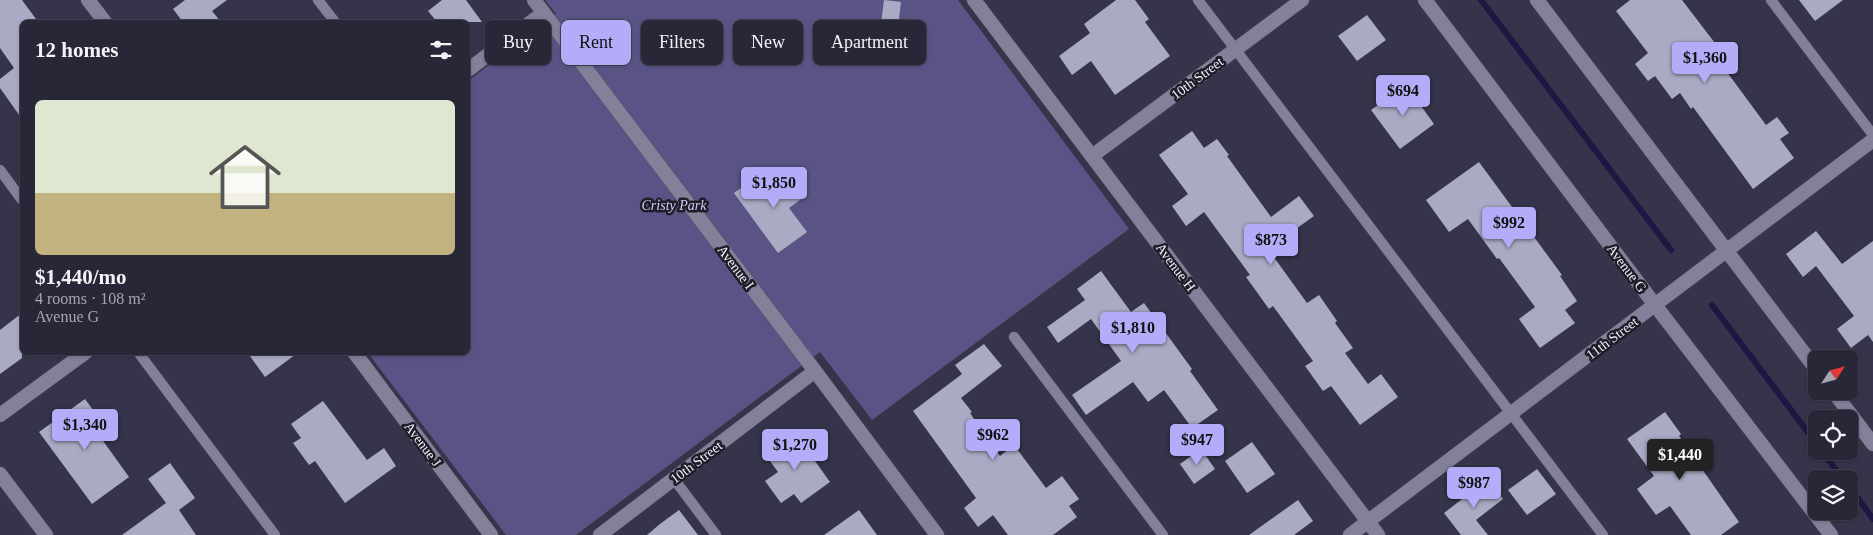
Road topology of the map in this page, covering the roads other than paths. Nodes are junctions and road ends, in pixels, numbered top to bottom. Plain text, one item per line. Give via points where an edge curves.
1 (88, 0) edge
2 (318, 0) edge
3 (534, 0) edge
4 (974, 0) edge
5 (1198, 0) edge
6 (1302, 0) edge
7 (1425, 0) edge
8 (1537, 0) edge
9 (1771, 0) edge
10 (543, 13) junction
11 (103, 20) edge
12 (334, 20) edge
13 (1236, 50) junction
14 (470, 68) edge
15 (1873, 135) edge
16 (1873, 140) edge
17 (1092, 156) junction
18 (0, 170) edge
19 (20, 197) edge
20 (1727, 250) junction
21 (1655, 305) junction
22 (1014, 337) dead end
23 (82, 355) edge
24 (140, 355) edge
25 (356, 355) edge
26 (1808, 358) edge
27 (815, 371) junction
28 (1840, 400) edge
29 (1511, 414) junction
30 (0, 415) edge
31 (1873, 444) edge
32 (0, 474) edge
33 (674, 479) junction
34 (1368, 522) junction
35 (46, 535) edge
36 (275, 535) edge
37 (492, 535) edge
38 (600, 535) edge
39 (716, 535) edge
40 (937, 535) edge
41 (1163, 535) edge
42 (1350, 535) edge
43 (1378, 535) edge
44 (1603, 535) edge
45 (1831, 535) edge

1 - 11 street
2 - 12 lane
3 - 10 street, Avenue I
4 - 17 street, Avenue H
5 - 13 lane
6 - 13 street, 10th Street
7 - 21 street, Avenue G
8 - 20 street
9 - 15 lane
10 - 14 street
10 - 27 street, Avenue I
13 - 17 street, 10th Street
13 - 29 lane
16 - 20 street, 11th Street
17 - 34 street, Avenue H
18 - 19 lane
20 - 21 street, 11th Street
20 - 26 street
21 - 29 street, 11th Street
21 - 45 street, Avenue G
22 - 41 lane
23 - 30 street
24 - 36 lane
25 - 37 street, Avenue J
27 - 33 street, 10th Street
27 - 40 street, Avenue I
28 - 31 street
29 - 34 street, 11th Street
29 - 44 lane
32 - 35 street
33 - 38 street, 10th Street
33 - 39 lane
34 - 42 street, 11th Street
34 - 43 street, Avenue H

